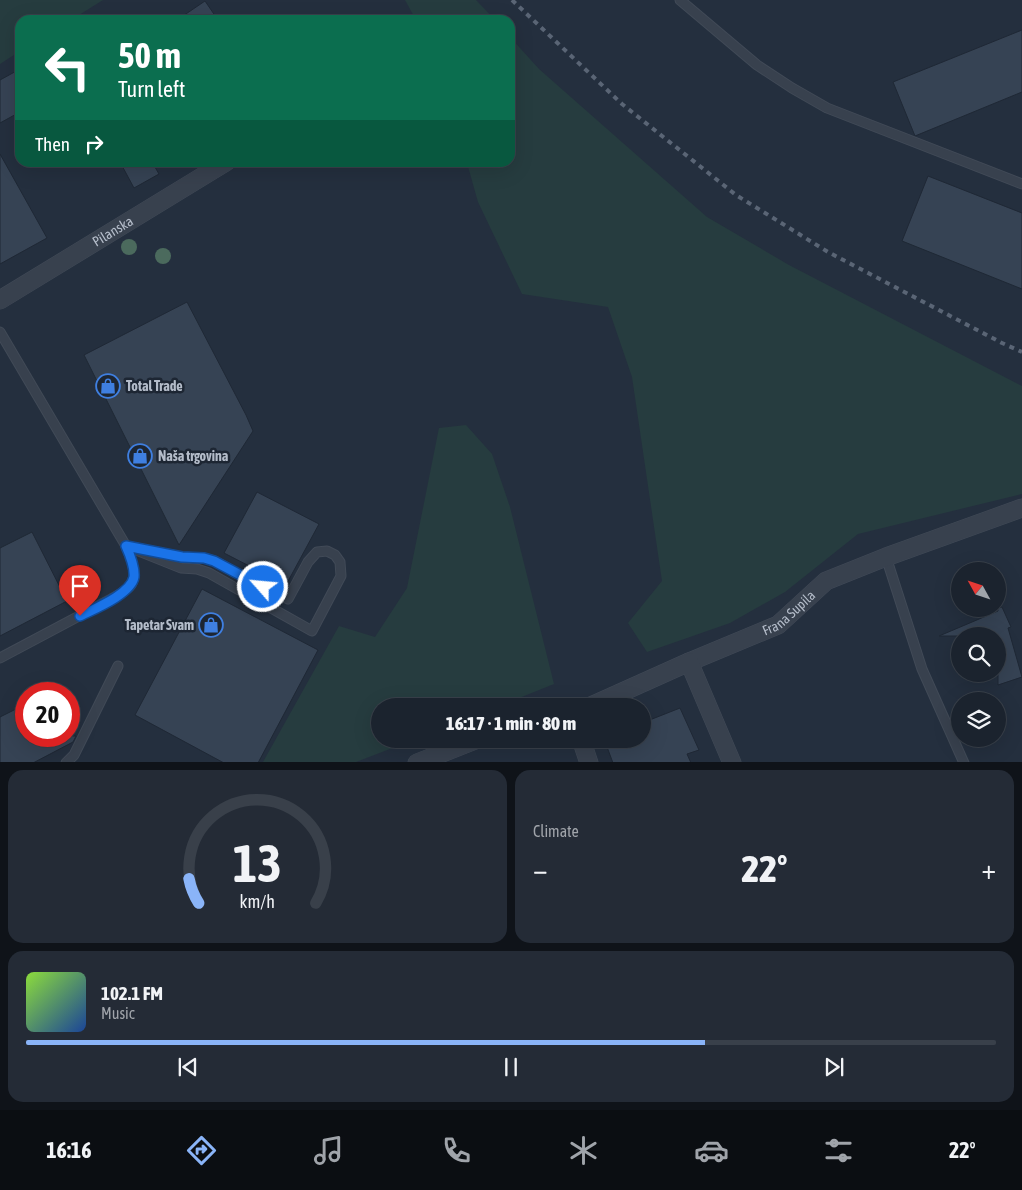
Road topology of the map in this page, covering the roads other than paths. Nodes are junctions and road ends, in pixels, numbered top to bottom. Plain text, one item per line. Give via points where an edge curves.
1 (680, 0) edge
2 (218, 167) edge
3 (1022, 184) edge
4 (0, 300) edge
5 (0, 332) edge
6 (1022, 508) edge
7 (126, 546) junction
8 (886, 557) junction
9 (0, 658) edge
10 (689, 662) junction
11 (118, 666) dead end
12 (610, 698) edge
13 (454, 748) edge
14 (584, 748) edge
15 (66, 762) edge
16 (416, 762) edge
17 (589, 762) edge
18 (732, 762) edge
19 (964, 762) edge

1 - 3 lane via 756,65 827,108
2 - 4 street, Pilanska
5 - 7 lane
6 - 8 street, Frana Supila
7 - 7 lane via 181,568 209,573 312,631 341,576 336,555 327,550 317,552 288,599 214,561
7 - 9 lane via 134,577 131,585
8 - 10 street, Frana Supila via 826,581 778,625
8 - 19 lane via 922,669
10 - 12 street, Frana Supila
10 - 18 street
11 - 15 lane via 74,755
13 - 16 street
14 - 17 street

